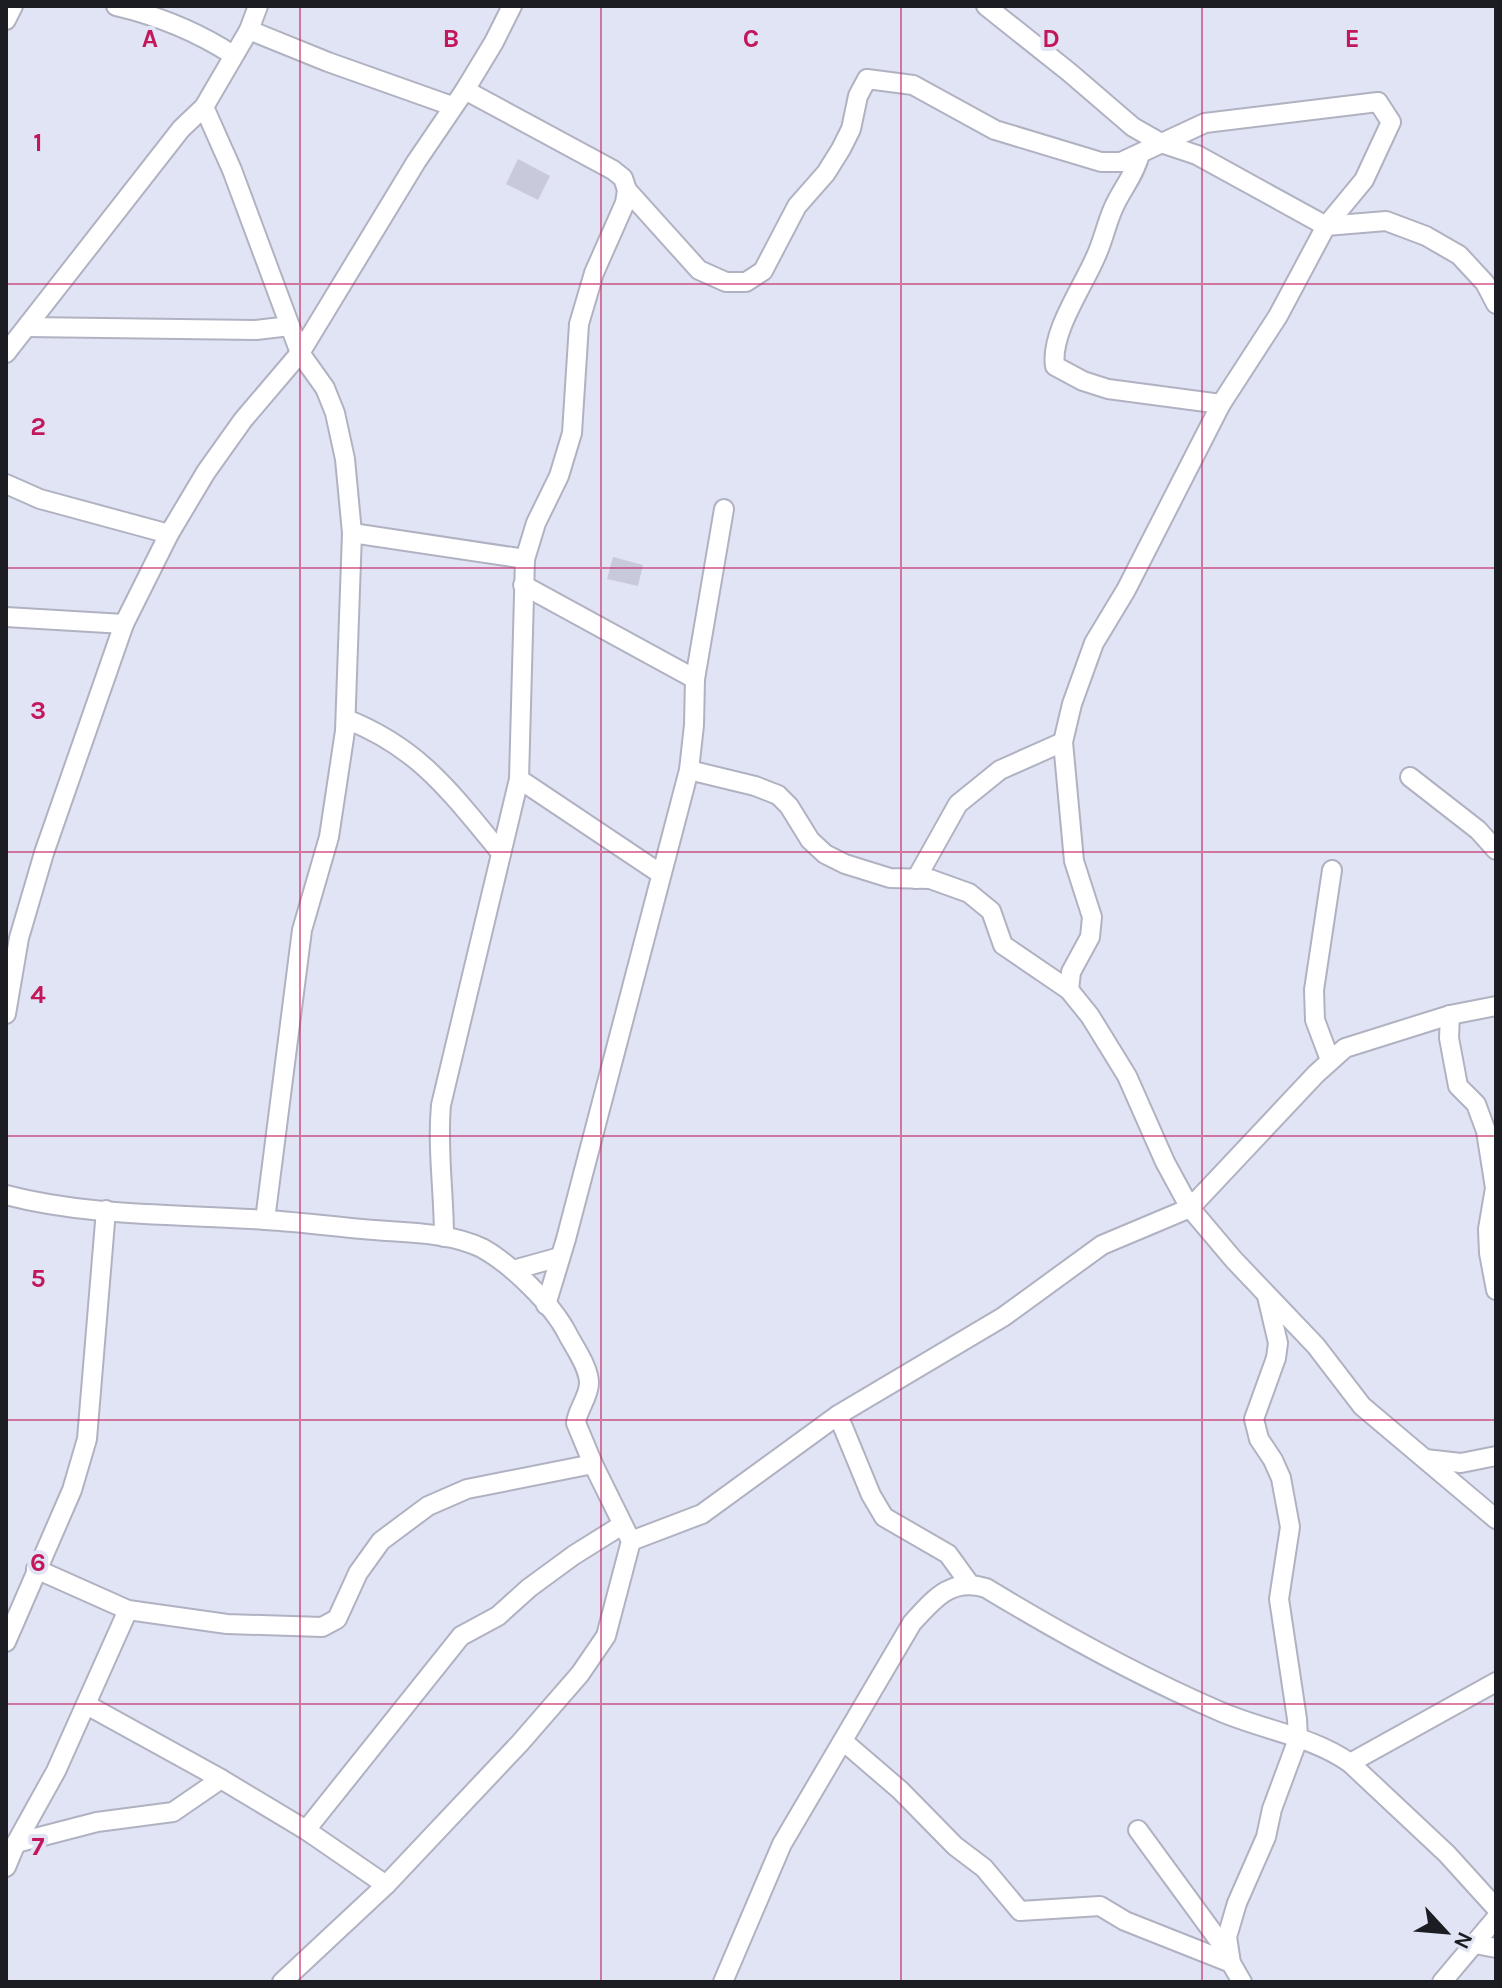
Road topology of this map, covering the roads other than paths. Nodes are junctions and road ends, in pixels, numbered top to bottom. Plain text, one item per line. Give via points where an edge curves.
1 (13, 6) edge
2 (116, 6) edge
3 (258, 6) edge
4 (512, 6) edge
5 (986, 6) edge
6 (6, 20) edge
7 (249, 30) junction
8 (233, 55) junction
9 (465, 90) junction
10 (452, 106) junction
11 (204, 107) junction
12 (1161, 143) junction
13 (1140, 154) junction
14 (627, 190) junction
15 (1326, 226) junction
16 (1496, 304) edge
17 (290, 326) junction
18 (27, 327) junction
19 (6, 353) edge
20 (300, 353) junction
21 (1221, 404) junction
22 (6, 484) edge
23 (724, 509) dead end
24 (352, 533) junction
25 (169, 534) junction
26 (525, 559) junction
27 (523, 585) junction
28 (6, 617) edge
29 (124, 624) junction
30 (695, 679) junction
31 (346, 719) junction
32 (1063, 742) junction
33 (689, 770) junction
34 (1410, 777) dead end
35 (519, 779) junction
36 (1496, 850) edge
37 (501, 853) junction
38 (1332, 870) dead end
39 (661, 874) junction
40 (916, 879) junction
41 (1069, 990) junction
42 (1496, 1006) edge
43 (6, 1014) edge
44 (1450, 1015) junction
45 (1330, 1060) junction
46 (6, 1195) edge
47 (1190, 1208) junction
48 (106, 1210) junction
49 (265, 1220) junction
50 (444, 1237) junction
51 (560, 1257) junction
52 (513, 1270) junction
53 (1265, 1290) junction
54 (1496, 1290) edge
55 (546, 1305) junction
56 (838, 1415) junction
57 (1496, 1456) edge
58 (1425, 1459) junction
59 (593, 1464) junction
60 (1496, 1519) edge
61 (626, 1533) junction
62 (36, 1569) junction
63 (969, 1583) junction
64 (128, 1610) junction
65 (6, 1642) edge
66 (1496, 1682) edge
67 (87, 1705) junction
68 (1298, 1739) junction
69 (843, 1741) junction
70 (1350, 1763) junction
71 (221, 1779) junction
72 (306, 1830) junction
73 (1138, 1830) dead end
74 (16, 1843) junction
75 (6, 1867) edge
76 (386, 1885) junction
77 (1496, 1908) edge
78 (1496, 1918) edge
79 (1475, 1944) junction
80 (1496, 1948) edge
81 (1230, 1959) junction
82 (282, 1982) edge
83 (723, 1982) edge
84 (1242, 1982) edge
85 (1442, 1982) edge

1 - 6 street
2 - 8 street via 183,26
3 - 7 street
4 - 9 street
5 - 12 street via 1133,127
7 - 8 street
7 - 10 street
8 - 11 street
9 - 10 street
9 - 14 street via 613,170
10 - 20 street
11 - 17 street
11 - 18 street via 181,129
12 - 13 street
12 - 15 street via 1197,155
12 - 15 street via 1205,123 1378,102 1391,122 1364,180
13 - 14 street via 1121,162 1101,162 995,130 913,85 867,79 841,149 797,206 763,271 746,282 726,282 699,270
13 - 21 street via 1065,320 1053,353 1055,366 1108,389
14 - 26 street via 579,324 572,433
15 - 16 street via 1386,221 1426,236 1459,255
15 - 21 street via 1278,316
17 - 18 street
17 - 20 street
18 - 19 street
20 - 24 street via 335,413
20 - 25 street via 228,441
21 - 32 street via 1094,643
22 - 25 street via 40,499
23 - 30 street
24 - 26 street
24 - 31 street
25 - 29 street
26 - 27 street
27 - 30 street
27 - 35 street
28 - 29 street
29 - 43 street via 27,910
30 - 33 street
31 - 37 street via 400,746 429,769
31 - 49 street via 329,837 302,930
32 - 40 street via 1000,770 958,804
32 - 41 street via 1074,861 1092,917 1090,937 1071,972
33 - 39 street
33 - 40 street via 778,795 810,840 845,864 890,878
34 - 36 street
35 - 37 street
35 - 39 street
37 - 50 street via 441,1105
38 - 45 street via 1314,990 1315,1020
39 - 51 street
40 - 41 street via 969,893 991,911 1003,945
41 - 47 street via 1127,1076
42 - 44 street
44 - 45 street via 1345,1048
44 - 54 street via 1458,1086 1476,1104 1486,1131 1495,1188 1488,1229
45 - 47 street
46 - 48 street
47 - 53 street
47 - 56 street via 1102,1245 1003,1317
48 - 49 street
48 - 62 street via 87,1439 72,1490
49 - 50 street
50 - 52 street via 481,1248
51 - 52 street
51 - 55 street
52 - 55 street
53 - 58 street via 1362,1406
53 - 68 street via 1278,1343 1254,1419 1281,1478 1290,1527 1279,1599
55 - 59 street via 563,1326 588,1377 576,1423
56 - 61 street via 702,1514
56 - 63 street via 884,1517 948,1554
57 - 58 street via 1461,1463
58 - 60 street
59 - 61 street
59 - 64 street via 467,1489 428,1506 381,1541 358,1573 337,1619 322,1627 227,1624
61 - 72 street via 563,1563 498,1616 461,1636
61 - 76 street via 606,1636 520,1743
62 - 64 street
62 - 65 street
63 - 68 street via 1117,1665 1247,1723
63 - 69 street via 933,1600 912,1623
64 - 67 street
66 - 70 street
67 - 71 street
67 - 74 street
68 - 70 street
68 - 81 street via 1266,1837 1231,1920
69 - 81 street via 984,1868 1020,1911 1100,1906 1125,1921
69 - 83 street via 782,1844
70 - 77 street
71 - 72 street
71 - 74 street via 173,1812 97,1822
72 - 76 street
73 - 81 street
74 - 75 street
76 - 82 street
78 - 79 street
79 - 80 street
79 - 85 street
81 - 84 street

